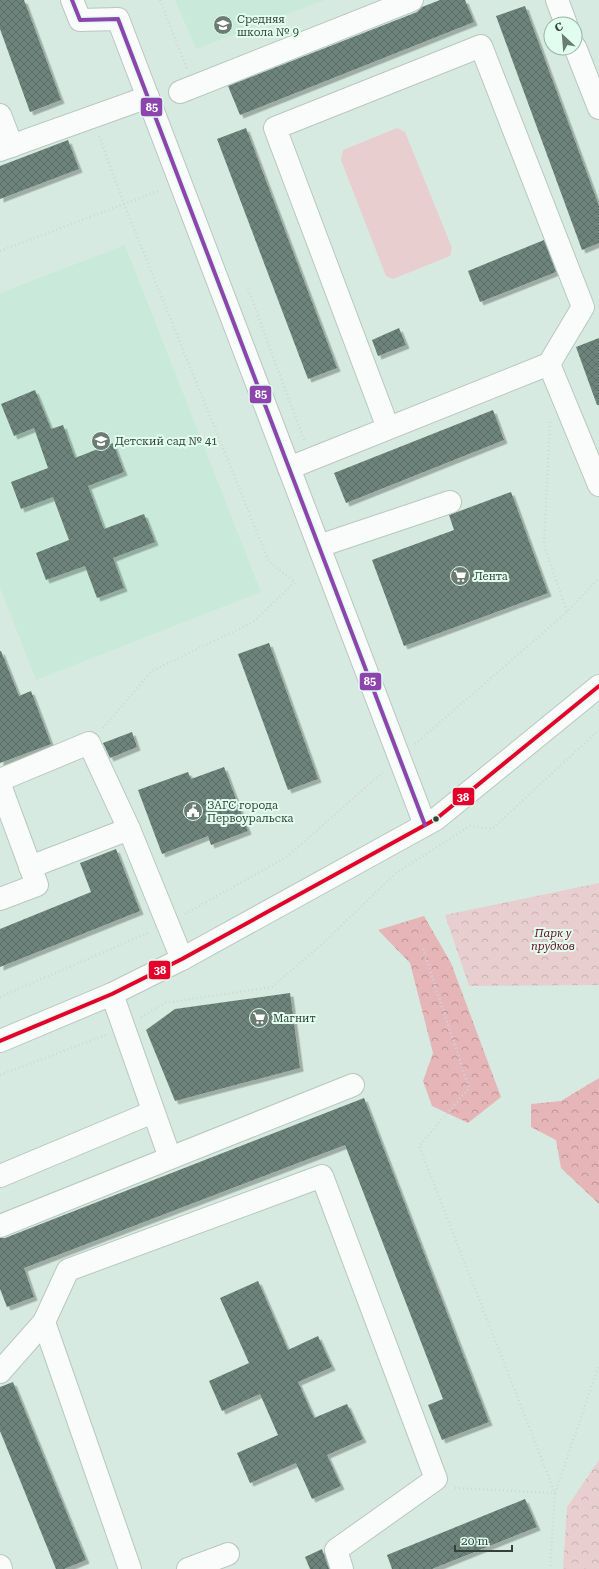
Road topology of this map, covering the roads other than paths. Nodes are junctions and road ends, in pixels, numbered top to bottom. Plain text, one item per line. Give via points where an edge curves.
1 (72, 0) edge
2 (412, 0) edge
3 (557, 0) edge
4 (563, 16) edge
5 (579, 56) edge
6 (187, 89) road end
7 (148, 97) junction
8 (599, 108) edge
9 (0, 115) edge
10 (6, 148) edge
11 (591, 307) edge
12 (549, 364) junction
13 (388, 428) junction
14 (289, 468) junction
15 (599, 485) edge
16 (450, 502) dead end
17 (319, 546) junction
18 (599, 686) edge
19 (0, 780) edge
20 (0, 785) edge
21 (425, 826) junction
22 (129, 829) junction
23 (30, 867) junction
24 (0, 899) edge
25 (182, 960) junction
26 (112, 994) junction
27 (0, 1041) edge
28 (353, 1085) dead end
29 (153, 1112) junction
30 (170, 1158) junction
31 (0, 1176) edge
32 (0, 1226) edge
33 (44, 1322) junction
34 (0, 1372) edge
35 (228, 1554) dead end
36 (0, 1566) edge
37 (1, 1569) edge
38 (130, 1569) edge
39 (188, 1569) edge
40 (342, 1569) edge

1 - 7 street via 80,20 118,19
2 - 6 street
3 - 4 street
5 - 8 street
7 - 10 street
7 - 14 street
9 - 10 street
11 - 12 street
11 - 13 street via 481,46 275,128
12 - 13 street
12 - 15 street
13 - 14 street
14 - 17 street
16 - 17 street
17 - 21 street
18 - 21 street
19 - 22 street via 89,743
20 - 23 street
21 - 25 street
22 - 23 street
22 - 25 street
23 - 24 street via 37,885
25 - 26 street
26 - 27 street
26 - 29 street
28 - 30 street
29 - 30 street
29 - 31 street
30 - 32 street
33 - 34 street
33 - 38 street
33 - 40 street via 68,1270 322,1176 436,1479 336,1550
35 - 39 street
36 - 37 street

